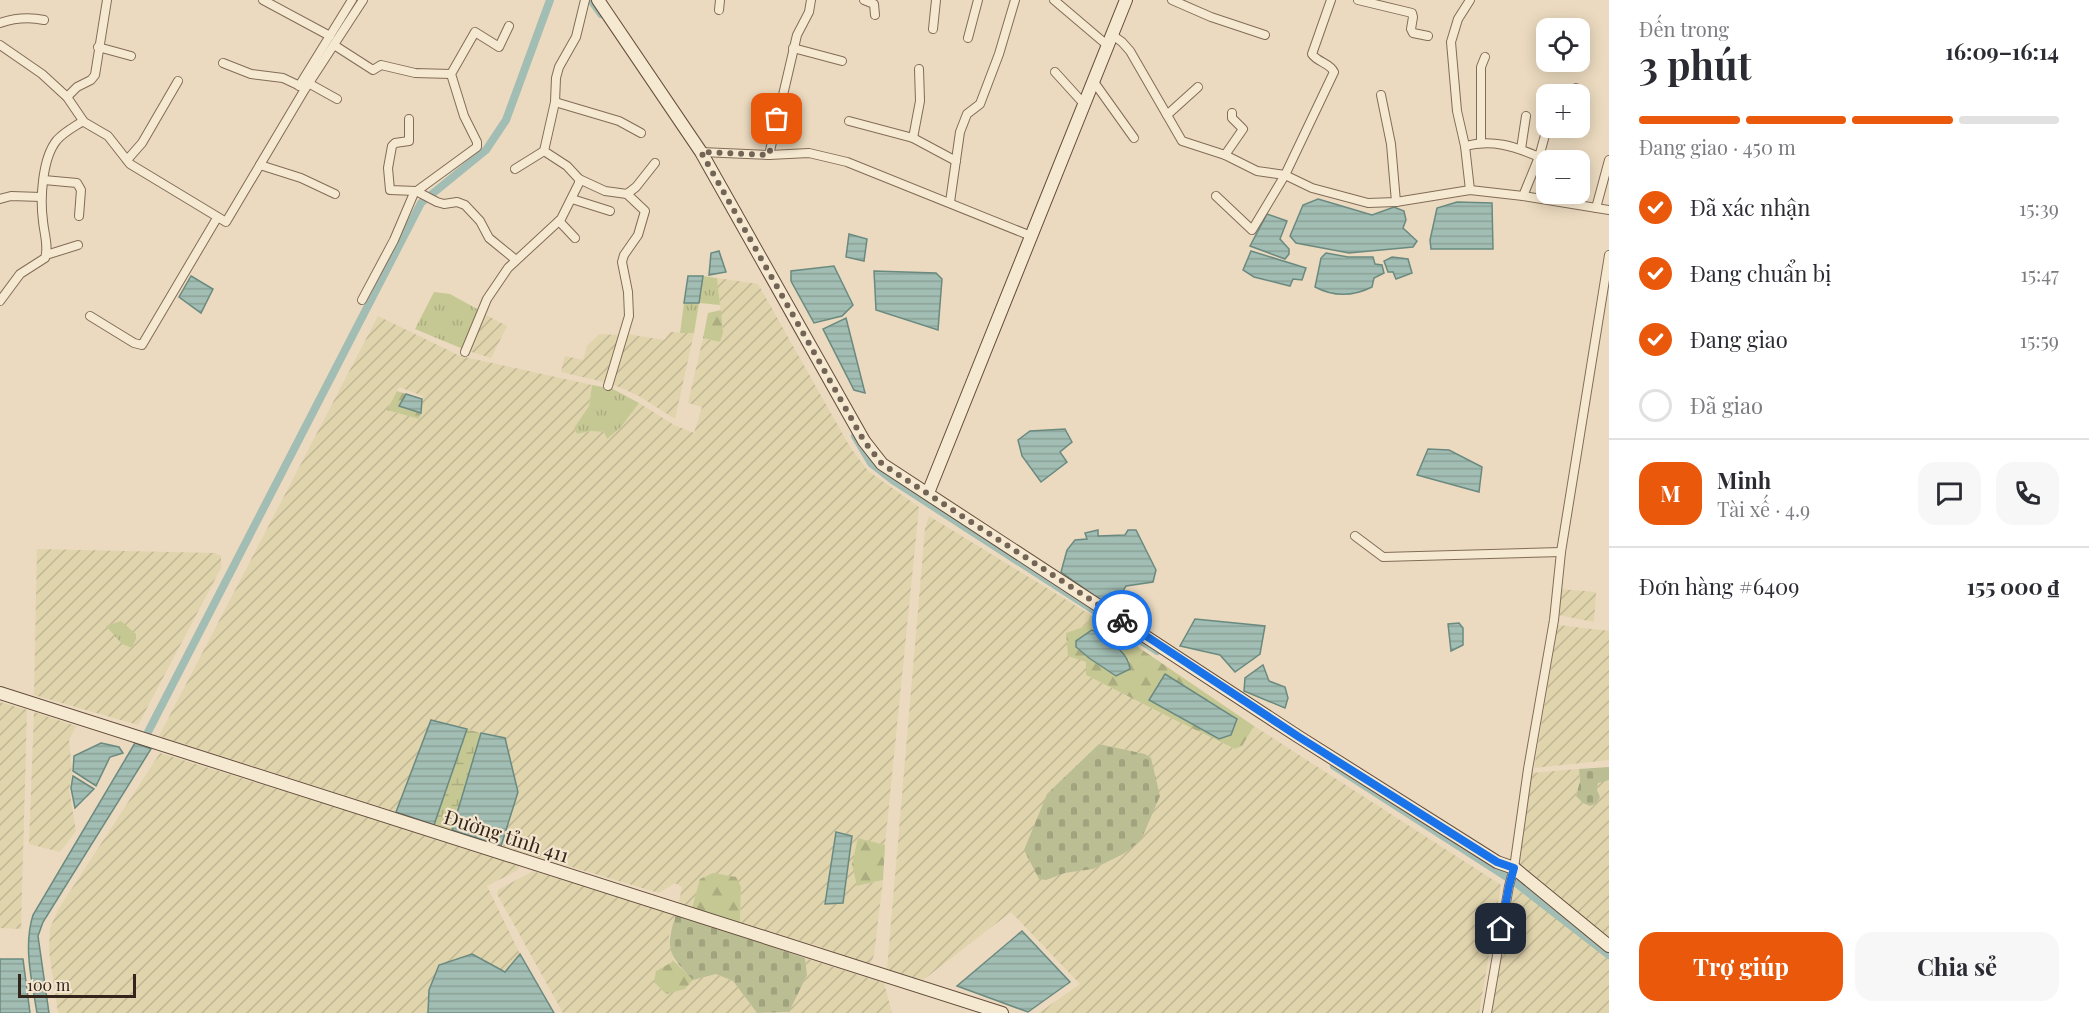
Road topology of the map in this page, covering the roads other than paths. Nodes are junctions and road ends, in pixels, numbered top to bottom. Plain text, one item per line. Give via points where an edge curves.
1 (106, 0) edge
2 (263, 0) edge
3 (352, 0) edge
4 (363, 0) edge
5 (585, 0) edge
6 (598, 0) edge
7 (720, 0) edge
8 (811, 0) edge
9 (864, 0) edge
10 (936, 0) edge
11 (978, 0) edge
12 (1015, 0) edge
13 (1054, 0) edge
14 (1126, 0) edge
15 (1172, 0) edge
16 (1331, 0) edge
17 (1358, 0) edge
18 (1470, 0) edge
19 (719, 10) dead end
20 (875, 15) dead end
21 (44, 20) dead end
22 (0, 23) edge
23 (509, 26) dead end
24 (933, 29) dead end
25 (1265, 35) dead end
26 (330, 36) junction
27 (1428, 36) dead end
28 (968, 38) dead end
29 (1109, 40) junction
30 (0, 45) edge
31 (334, 45) junction
32 (98, 47) junction
33 (793, 48) junction
34 (131, 56) dead end
35 (1485, 57) dead end
36 (842, 61) dead end
37 (223, 63) dead end
38 (919, 69) dead end
39 (1055, 72) dead end
40 (451, 74) junction
41 (178, 81) dead end
42 (1094, 82) junction
43 (304, 86) junction
44 (1198, 87) dead end
45 (1381, 95) dead end
46 (67, 97) junction
47 (337, 99) dead end
48 (555, 102) junction
49 (1084, 104) junction
50 (1232, 113) dead end
51 (1167, 115) junction
52 (1526, 116) dead end
53 (409, 118) dead end
54 (83, 121) junction
55 (849, 121) dead end
56 (641, 133) dead end
57 (913, 138) junction
58 (1134, 138) dead end
59 (1481, 142) junction
60 (1466, 146) junction
61 (1521, 149) junction
62 (544, 151) junction
63 (701, 152) junction
64 (769, 155) junction
65 (1225, 155) junction
66 (1536, 156) edge
67 (127, 160) junction
68 (1609, 160) edge
69 (956, 161) junction
70 (655, 163) dead end
71 (1536, 164) edge
72 (260, 165) junction
73 (514, 169) dead end
74 (1285, 175) junction
75 (579, 179) junction
76 (44, 180) junction
77 (1470, 190) junction
78 (416, 191) junction
79 (335, 194) dead end
80 (627, 194) junction
81 (1216, 196) dead end
82 (1523, 196) junction
83 (41, 197) junction
84 (572, 198) junction
85 (0, 199) edge
86 (950, 202) junction
87 (1396, 202) junction
88 (1596, 208) junction
89 (1609, 210) edge
90 (610, 211) dead end
91 (79, 216) dead end
92 (217, 218) junction
93 (559, 221) junction
94 (1030, 236) junction
95 (575, 238) dead end
96 (78, 245) dead end
97 (46, 255) junction
98 (1609, 255) edge
99 (516, 260) junction
100 (362, 300) dead end
101 (0, 301) edge
102 (90, 316) dead end
103 (465, 351) dead end
104 (608, 386) dead end
105 (928, 493) junction
106 (1355, 536) dead end
107 (1561, 552) junction
108 (0, 693) edge
109 (1514, 868) junction
110 (1609, 946) edge
111 (1002, 1013) edge
112 (1486, 1013) edge

1 - 32 street
2 - 26 street
3 - 26 street
4 - 31 street
5 - 48 street via 576,37 556,78
6 - 63 main road
7 - 19 street
8 - 33 street
9 - 20 street via 874,4
10 - 24 street
11 - 28 street
12 - 69 street via 980,104 967,114 960,132
13 - 29 street
14 - 29 main road
15 - 25 street
16 - 74 street via 1312,54 1334,72
17 - 27 street via 1412,13 1412,32
18 - 60 street via 1458,18 1451,42 1457,111
21 - 22 street via 25,18
23 - 40 street via 499,47 475,32
26 - 43 street
29 - 42 main road
29 - 51 street via 1122,42 1130,51
30 - 46 street
31 - 40 street via 373,70 381,65 416,74
31 - 43 street
32 - 34 street
32 - 46 street via 93,79 79,85
33 - 36 street
33 - 64 street
35 - 59 street via 1481,67
37 - 43 street
38 - 57 street via 920,101
39 - 49 street
40 - 78 street via 477,145
41 - 67 street via 142,143
42 - 49 main road
42 - 58 street
43 - 47 street
43 - 72 street
44 - 51 street
45 - 87 street via 1391,144
46 - 54 street
48 - 56 street via 619,121
48 - 62 street
49 - 94 main road
50 - 65 street via 1243,129
51 - 65 street via 1182,141
52 - 61 street
53 - 78 street via 409,141 393,145 388,188
54 - 67 street via 108,136
54 - 76 street via 51,149
55 - 57 street
57 - 69 street
59 - 60 street
59 - 61 street
60 - 77 street
61 - 66 street
62 - 73 street
62 - 75 street
63 - 64 street
63 - 105 main road via 864,441 882,464
64 - 86 street via 809,153 847,162
65 - 74 street via 1257,171
67 - 92 street
68 - 88 street
69 - 86 street
70 - 80 street
71 - 82 street
72 - 79 street via 292,174
72 - 92 street via 226,222
74 - 81 street via 1252,230
74 - 87 street via 1312,188 1368,203
75 - 80 street via 605,191
75 - 84 street
76 - 83 street
76 - 91 street via 77,183 81,190
77 - 82 street
77 - 87 street
78 - 99 street via 444,204 465,205 480,220 489,238
78 - 100 street
80 - 104 street via 645,211 638,235 622,262 629,316
82 - 88 street
83 - 85 street
83 - 97 street
84 - 90 street
84 - 93 street
86 - 94 street
88 - 89 street
92 - 102 street via 142,345
93 - 95 street
93 - 99 street
94 - 105 main road
96 - 97 street
97 - 101 street via 20,274
98 - 107 street
99 - 103 street via 488,299
105 - 109 main road via 1299,737 1497,862
106 - 107 street via 1383,557
107 - 109 street via 1554,620
108 - 111 main road, Đường tỉnh 411
109 - 110 main road
109 - 112 street

